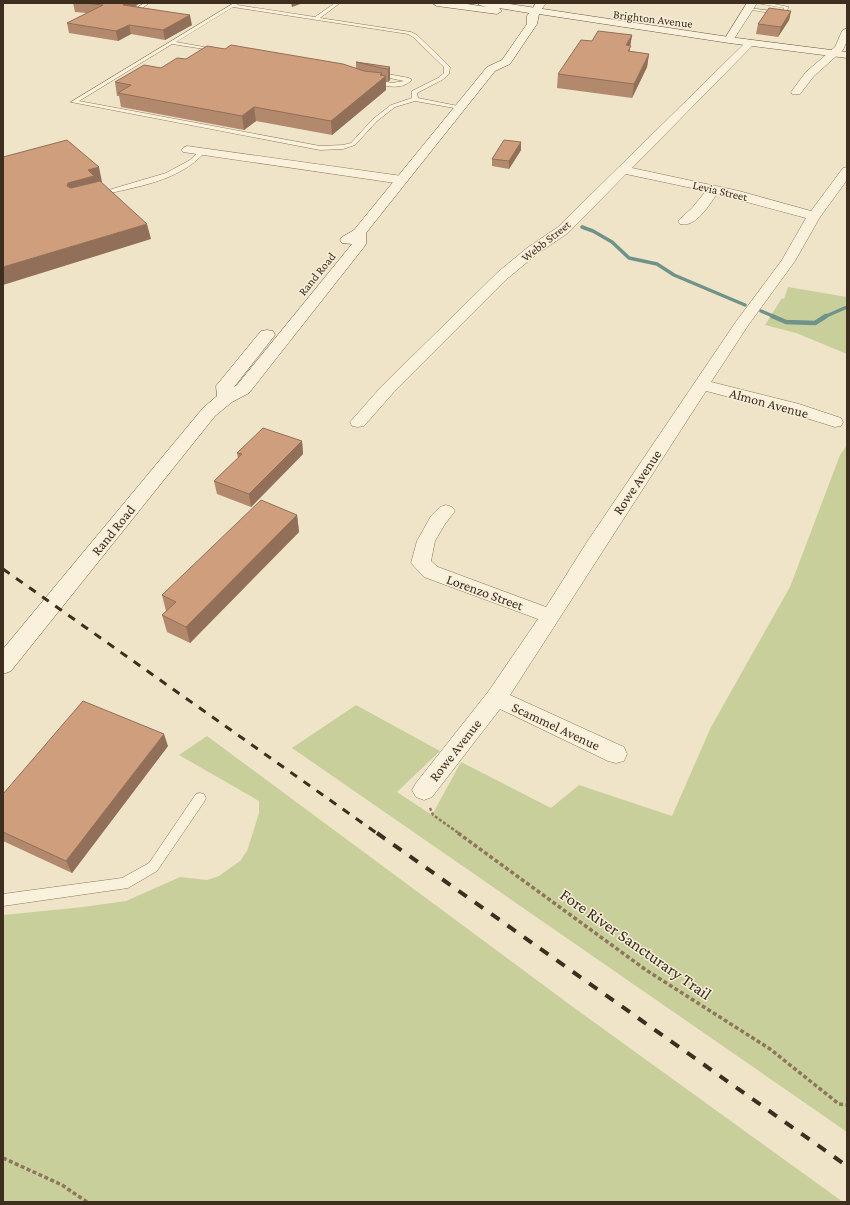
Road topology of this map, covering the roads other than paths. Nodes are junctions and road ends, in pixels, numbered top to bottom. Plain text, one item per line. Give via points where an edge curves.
1 (146, 3) edge
2 (341, 3) edge
3 (437, 3) edge
4 (483, 3) edge
5 (759, 3) edge
6 (235, 4) edge
7 (336, 4) edge
8 (750, 6) edge
9 (536, 10) edge
10 (152, 13) edge
11 (316, 19) junction
12 (198, 21) dead end
13 (206, 22) junction
14 (521, 22) dead end
15 (574, 23) junction
16 (553, 24) dead end
17 (542, 26) dead end
18 (847, 31) edge
19 (527, 32) junction
20 (726, 40) junction
21 (172, 43) junction
22 (750, 43) junction
23 (220, 51) edge
24 (833, 53) junction
25 (494, 54) dead end
26 (847, 55) edge
27 (491, 69) junction
28 (372, 74) edge
29 (364, 80) edge
30 (796, 92) dead end
31 (415, 99) junction
32 (460, 107) junction
33 (186, 150) dead end
34 (202, 152) junction
35 (624, 170) junction
36 (847, 171) edge
37 (402, 180) junction
38 (714, 189) junction
39 (88, 196) edge
40 (814, 216) junction
41 (685, 221) dead end
42 (702, 385) junction
43 (358, 422) dead end
44 (834, 422) dead end
45 (446, 511) dead end
46 (551, 616) junction
47 (3, 665) edge
48 (496, 698) junction
49 (616, 754) dead end
50 (424, 790) road end
51 (200, 798) dead end
52 (3, 900) edge

1 - 10 lane via 136,11
2 - 7 lane
3 - 9 main road, Brighton Avenue
4 - 9 main road, Brighton Avenue
5 - 8 lane via 787,7 783,14
6 - 11 lane
6 - 13 lane
7 - 11 lane
8 - 20 street
9 - 14 main road
9 - 15 main road, Brighton Avenue
9 - 19 main road, Rand Road
9 - 20 main road, Brighton Avenue
11 - 31 lane via 410,33 415,36 447,67 447,73 440,79 414,92
12 - 13 lane
13 - 21 lane
15 - 16 main road
15 - 20 main road, Brighton Avenue
17 - 19 main road
18 - 24 street via 839,48
19 - 27 main road, Rand Road via 506,62
20 - 22 main road, Brighton Avenue
21 - 23 lane
21 - 31 lane via 74,102 320,148 333,148 353,144 375,120 393,106
22 - 24 main road, Brighton Avenue
22 - 35 street, Webb Street
24 - 26 main road, Brighton Avenue
24 - 30 street via 810,74
25 - 27 main road, Rand Road via 489,60
27 - 32 main road, Rand Road
28 - 29 lane via 409,80 394,85
31 - 32 lane
32 - 37 main road, Rand Road
33 - 34 street
34 - 37 street
34 - 39 lane via 187,166 165,176
35 - 38 street, Levia Street
35 - 43 street, Webb Street via 563,230 503,275
36 - 40 street, Rowe Avenue
37 - 47 main road, Rand Road via 359,233 359,244 243,389 226,398 209,412
38 - 40 street, Levia Street
38 - 41 street via 697,211
40 - 42 street, Rowe Avenue via 788,261 742,323
42 - 44 street, Almon Avenue via 793,408
42 - 46 street, Rowe Avenue
45 - 46 street, Lorenzo Street via 426,541 421,563 431,572
46 - 48 street, Rowe Avenue
48 - 49 street, Scammel Avenue
48 - 50 street, Rowe Avenue
51 - 52 lane via 154,867 124,884

